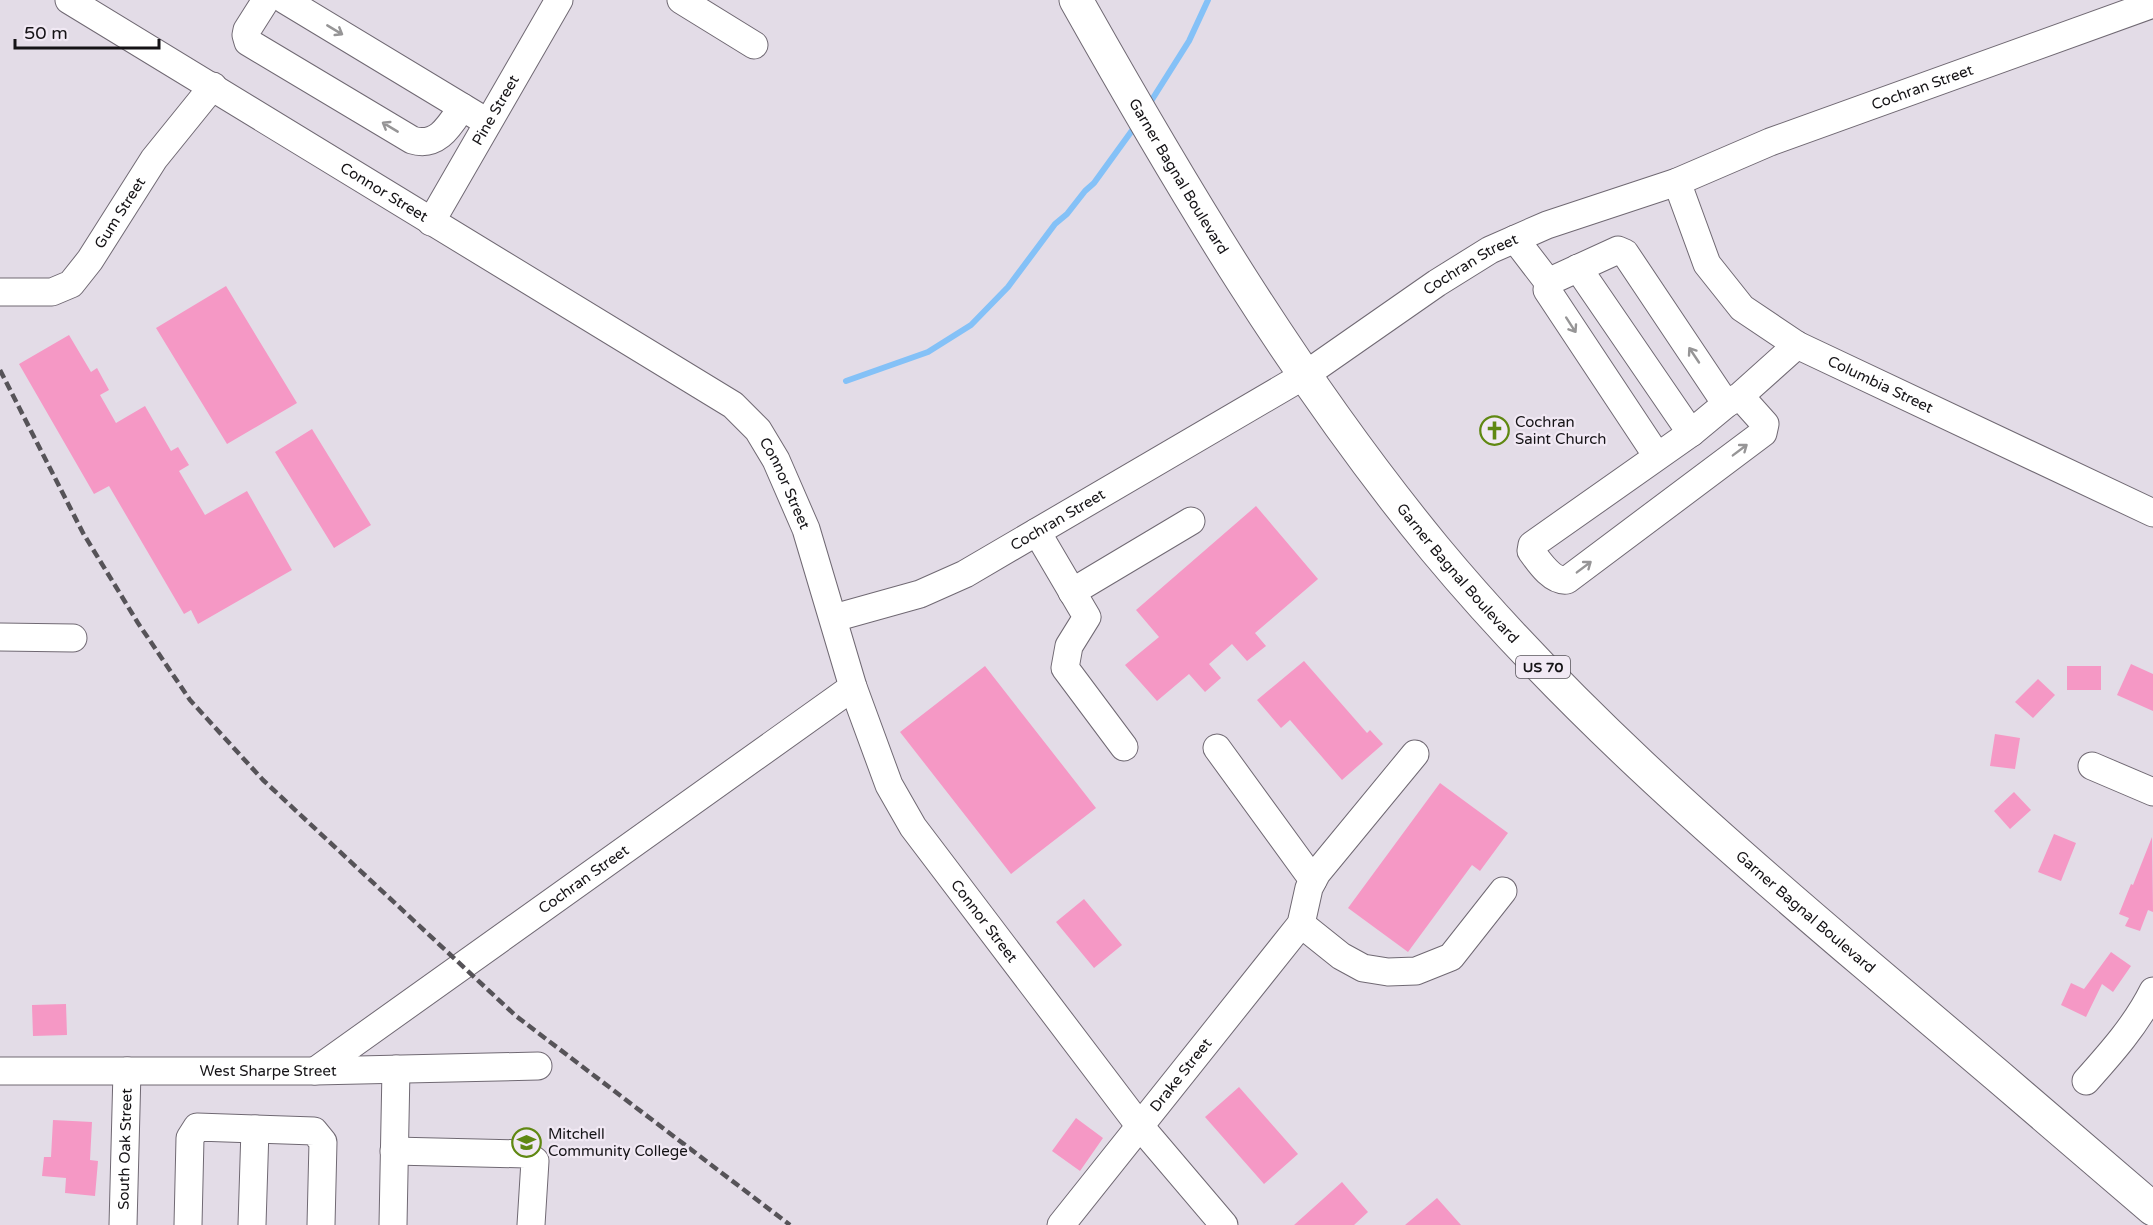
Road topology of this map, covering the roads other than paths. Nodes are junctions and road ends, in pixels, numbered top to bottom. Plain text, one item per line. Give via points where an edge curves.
1 (69, 0) edge
2 (266, 0) edge
3 (285, 0) edge
4 (559, 0) edge
5 (681, 0) edge
6 (1076, 0) edge
7 (2153, 4) edge
8 (754, 45) dead end
9 (213, 86) junction
10 (462, 107) junction
11 (488, 123) junction
12 (1677, 182) junction
13 (431, 222) junction
14 (1515, 239) junction
15 (1578, 268) junction
16 (1548, 282) junction
17 (0, 292) edge
18 (1797, 345) junction
19 (1305, 375) junction
20 (1733, 400) junction
21 (1691, 433) junction
22 (1657, 456) junction
23 (2153, 513) edge
24 (1191, 521) dead end
25 (1037, 532) junction
26 (1072, 592) junction
27 (834, 618) junction
28 (0, 637) edge
29 (73, 638) dead end
30 (853, 687) junction
31 (1124, 747) dead end
32 (1217, 748) dead end
33 (1414, 754) dead end
34 (2092, 766) dead end
35 (2153, 792) edge
36 (1313, 880) junction
37 (1503, 891) dead end
38 (1301, 924) junction
39 (2153, 991) edge
40 (538, 1066) dead end
41 (396, 1069) junction
42 (0, 1071) edge
43 (127, 1071) junction
44 (315, 1071) junction
45 (2086, 1081) dead end
46 (1139, 1125) junction
47 (255, 1129) junction
48 (394, 1150) junction
49 (2153, 1209) edge
50 (123, 1225) edge
51 (188, 1225) edge
52 (252, 1225) edge
53 (321, 1225) edge
54 (393, 1225) edge
55 (531, 1225) edge
56 (1061, 1225) edge
57 (1224, 1225) edge

1 - 9 street, Connor Street
10 -> 2 street via 443,135 424,142 412,140 248,42 247,30
3 -> 10 street
4 - 11 street, Pine Street
5 - 8 street
6 - 19 highway, Garner Bagnal Boulevard / US 70 via 1240,278
7 - 12 street, Cochran Street via 1770,142
9 - 13 street, Connor Street
9 - 17 street, Gum Street via 154,159 71,284 52,292
10 - 11 street
11 - 13 street, Pine Street
12 - 14 street, Cochran Street
12 - 18 street, Columbia Street via 1707,264 1742,308
13 - 27 street, Connor Street via 733,405 758,430 776,460 806,529
14 - 16 street
14 - 19 street, Cochran Street via 1437,283
15 - 16 street
20 -> 15 street via 1625,253 1618,250
15 - 21 street
16 -> 22 street via 1547,290
18 - 20 street
18 - 23 street, Columbia Street
19 - 25 street, Cochran Street
19 - 49 highway, Garner Bagnal Boulevard / US 70 via 1436,550 1577,704 1760,873
20 - 21 street
22 -> 20 street via 1532,545 1531,551 1555,578 1567,580 1763,434 1765,424
21 - 22 street
24 - 26 street
25 - 26 street
25 - 27 street, Cochran Street via 965,574 920,594
26 - 31 street via 1087,617 1069,646 1065,668
27 - 30 street, Connor Street
28 - 29 street
30 - 44 street, Cochran Street
30 - 46 street, Connor Street via 889,785 913,827
32 - 36 street
33 - 36 street
34 - 35 street
36 - 38 street
37 - 38 street via 1451,957 1416,971 1363,968
38 - 46 street, Drake Street
39 - 45 street via 2118,1045
40 - 41 street, West Sharpe Street
41 - 44 street, West Sharpe Street
41 - 48 street
42 - 43 street, West Sharpe Street
43 - 44 street, West Sharpe Street
43 - 50 street, South Oak Street
46 - 56 street, Drake Street
46 - 57 street, Connor Street
47 - 51 street via 197,1127 190,1138
47 - 52 street
47 - 53 street via 314,1131 323,1142
48 - 54 street
48 - 55 street via 526,1154 536,1161

